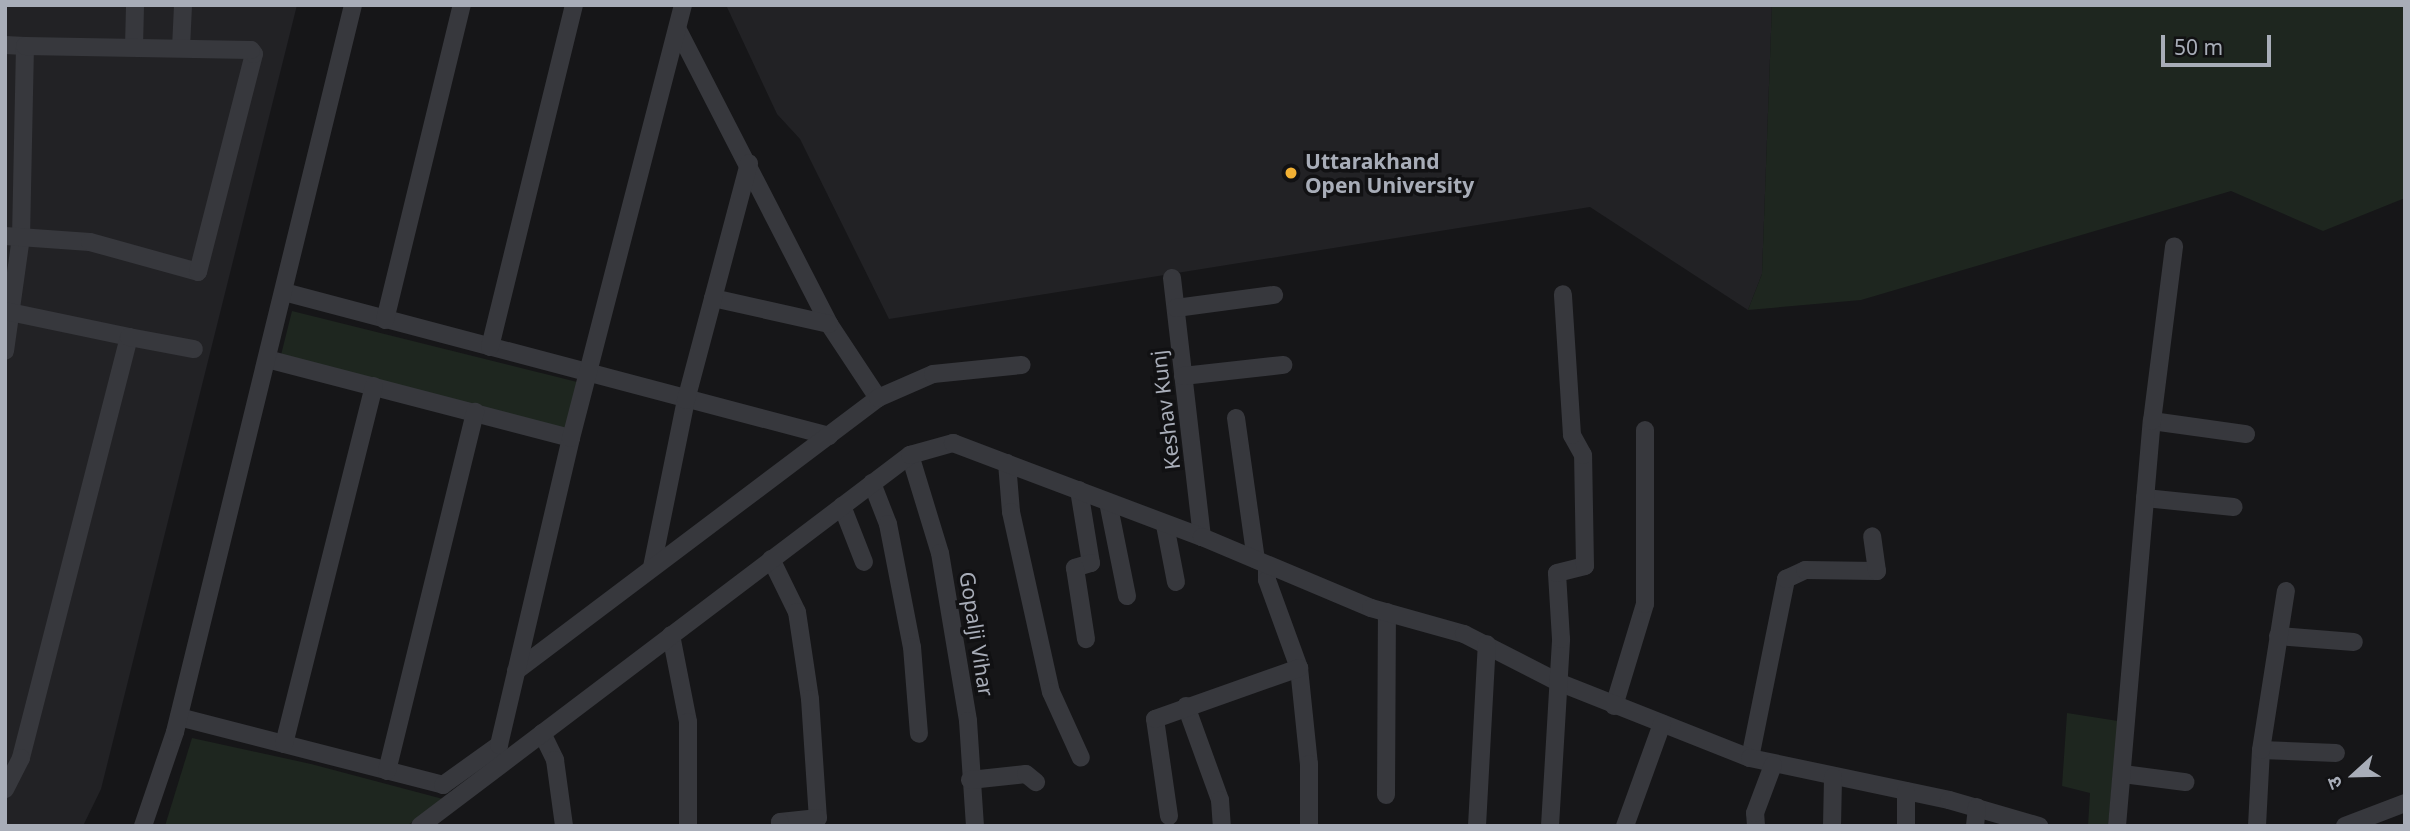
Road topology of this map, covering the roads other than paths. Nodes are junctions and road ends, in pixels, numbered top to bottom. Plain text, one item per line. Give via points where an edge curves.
1 (135, 5) edge
2 (183, 5) edge
3 (353, 5) edge
4 (462, 5) edge
5 (574, 5) edge
6 (683, 5) edge
7 (678, 30) junction
8 (5, 45) edge
9 (25, 46) junction
10 (134, 47) junction
11 (181, 48) junction
12 (749, 163) junction
13 (13, 237) edge
14 (2174, 246) dead end
15 (1172, 278) dead end
16 (284, 292) junction
17 (1563, 294) dead end
18 (1274, 295) dead end
19 (713, 298) junction
20 (1176, 308) junction
21 (9, 312) edge
22 (385, 320) junction
23 (829, 324) junction
24 (129, 337) junction
25 (490, 347) junction
26 (194, 349) dead end
27 (5, 351) edge
28 (268, 359) junction
29 (1022, 365) dead end
30 (1283, 365) dead end
31 (588, 374) junction
32 (1184, 376) junction
33 (374, 386) junction
34 (878, 398) junction
35 (686, 400) junction
36 (475, 412) junction
37 (1236, 418) dead end
38 (2152, 421) junction
39 (1645, 430) dead end
40 (2246, 434) dead end
41 (829, 436) junction
42 (571, 438) junction
43 (910, 455) junction
44 (1007, 463) junction
45 (872, 483) junction
46 (1079, 490) junction
47 (2145, 498) junction
48 (1108, 502) junction
49 (842, 506) junction
50 (2234, 507) dead end
51 (1165, 525) junction
52 (1872, 536) dead end
53 (1202, 537) junction
54 (771, 559) junction
55 (864, 562) dead end
56 (1261, 562) junction
57 (652, 567) junction
58 (1176, 582) dead end
59 (2286, 591) dead end
60 (1127, 596) dead end
61 (1387, 612) junction
62 (671, 635) junction
63 (2278, 636) junction
64 (1086, 639) dead end
65 (2354, 642) dead end
66 (1487, 644) junction
67 (1299, 668) junction
68 (516, 671) junction
69 (1558, 682) junction
70 (1186, 706) junction
71 (1614, 706) junction
72 (179, 717) junction
73 (1662, 724) junction
74 (542, 733) junction
75 (919, 734) dead end
76 (284, 744) junction
77 (2261, 750) junction
78 (2336, 753) dead end
79 (13, 756) edge
80 (1081, 758) dead end
81 (1750, 758) junction
82 (1773, 765) junction
83 (387, 771) junction
84 (2123, 774) junction
85 (1833, 777) junction
86 (970, 780) junction
87 (1037, 782) dead end
88 (2185, 782) dead end
89 (5, 789) edge
90 (1906, 791) junction
91 (1386, 794) dead end
92 (2405, 803) edge
93 (1977, 807) junction
94 (1169, 816) dead end
95 (143, 826) edge
96 (420, 826) edge
97 (564, 826) edge
98 (688, 826) edge
99 (780, 826) edge
100 (975, 826) edge
101 (1222, 826) edge
102 (1309, 826) edge
103 (1477, 826) edge
104 (1550, 826) edge
105 (1625, 826) edge
106 (1756, 826) edge
107 (1832, 826) edge
108 (1906, 826) edge
109 (1975, 826) edge
110 (2039, 826) edge
111 (2117, 826) edge
112 (2257, 826) edge
113 (2345, 826) edge

1 - 10 street
2 - 11 street
3 - 16 street
4 - 22 street
5 - 25 street
6 - 7 street
7 - 12 street
7 - 31 street
8 - 9 street
9 - 10 street
9 - 13 street
10 - 11 street
11 - 13 street via 254,51 198,272 90,242
12 - 19 street
12 - 23 street
13 - 21 street
14 - 38 street
15 - 20 street, Keshav Kunj
16 - 22 street
16 - 28 street
17 - 69 street via 1573,435 1583,456 1585,566 1557,573 1562,639
18 - 20 street
19 - 23 street
19 - 35 street
20 - 32 street, Keshav Kunj
21 - 24 street
21 - 27 street
22 - 25 street
23 - 34 street
24 - 26 street
24 - 79 street
25 - 31 street
28 - 33 street
28 - 72 street
29 - 34 street via 933,374
30 - 32 street
31 - 35 street
31 - 42 street
32 - 53 street, Keshav Kunj
33 - 36 street
33 - 76 street
34 - 41 street
35 - 41 street
35 - 57 street
36 - 42 street
36 - 83 street
37 - 56 street
38 - 40 street
38 - 47 street
39 - 71 street via 1645,604
41 - 57 street
42 - 68 street
43 - 44 street via 953,443
43 - 45 street
43 - 86 street, Gopalji Vihar via 940,553 968,721
44 - 46 street
44 - 80 street via 1012,512 1051,692
45 - 49 street
45 - 75 street via 888,524 912,647
46 - 48 street
46 - 64 street via 1091,563 1075,568
47 - 50 street
47 - 84 street
48 - 51 street
48 - 60 street
49 - 54 street
49 - 55 street
51 - 53 street
51 - 58 street
52 - 81 street via 1877,571 1805,570 1786,579
53 - 56 street
54 - 62 street
54 - 99 street via 797,612 810,699 818,818 780,822
56 - 61 street
56 - 67 street
57 - 68 street
59 - 63 street
61 - 66 street
61 - 91 street
62 - 74 street
62 - 98 street via 688,722
63 - 65 street
63 - 77 street
66 - 69 street
66 - 103 street
67 - 70 street
67 - 102 street via 1309,764
68 - 83 street via 499,745 451,783
69 - 71 street
69 - 104 street
70 - 94 street via 1155,719
70 - 101 street via 1220,800
71 - 73 street
72 - 76 street
72 - 95 street
73 - 81 street
73 - 105 street
74 - 96 street
74 - 97 street via 555,760
76 - 83 street
77 - 78 street
77 - 112 street
79 - 89 street
81 - 82 street
82 - 85 street
82 - 106 street via 1755,813
84 - 88 street
84 - 111 street
85 - 90 street
85 - 107 street
86 - 87 street via 1026,774
86 - 100 street, Gopalji Vihar
90 - 93 street
90 - 108 street
92 - 113 street
93 - 109 street
93 - 110 street

